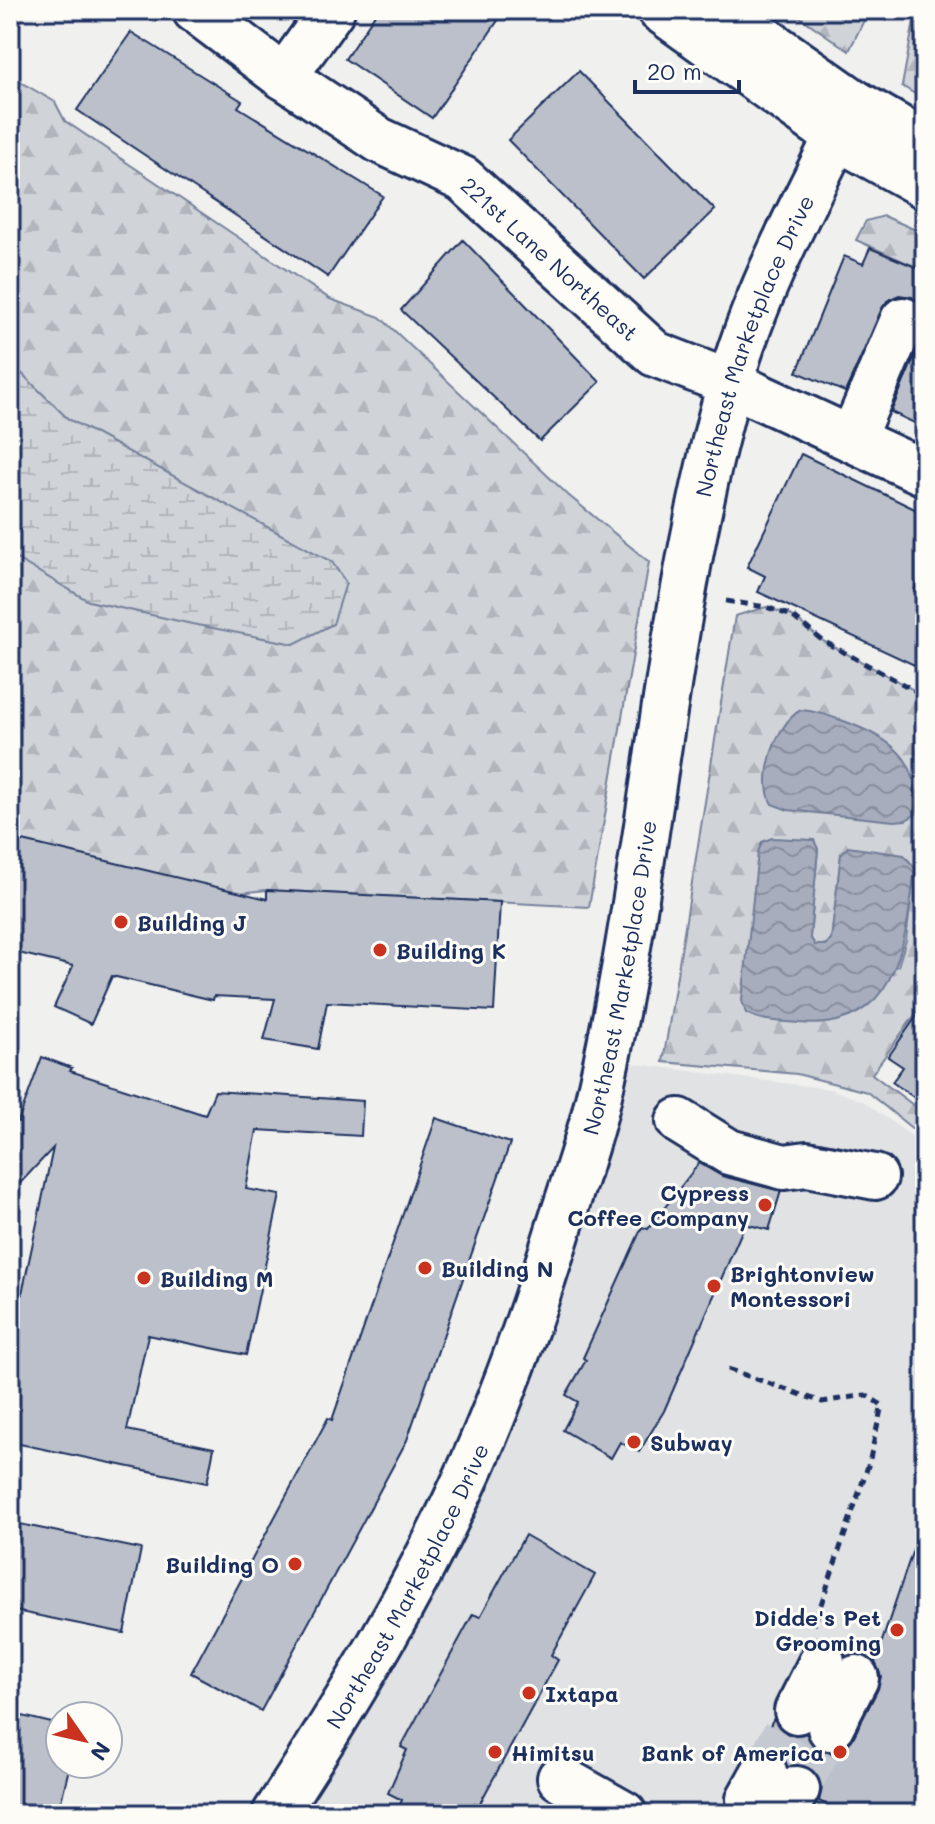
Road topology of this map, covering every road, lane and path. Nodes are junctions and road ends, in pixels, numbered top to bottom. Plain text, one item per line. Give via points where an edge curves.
1 (195, 10) edge
2 (332, 10) edge
3 (660, 10) edge
4 (723, 10) edge
5 (284, 77) junction
6 (846, 119) junction
7 (925, 143) edge
8 (925, 186) edge
9 (903, 320) dead end
10 (730, 383) junction
11 (852, 439) junction
12 (925, 473) edge
13 (726, 601) dead end
14 (925, 696) edge
15 (679, 1121) dead end
16 (875, 1177) dead end
17 (728, 1369) dead end
18 (831, 1662) joint
19 (813, 1719) tunnel mouth
20 (560, 1778) dead end
21 (275, 1814) edge
22 (624, 1814) edge

1 - 5 street, 221st Lane Northeast
2 - 5 street
3 - 6 street
4 - 6 street
5 - 10 street, 221st Lane Northeast via 379,140 463,179 655,354
6 - 7 street
6 - 8 street
6 - 10 street, Northeast Marketplace Drive via 773,268
9 - 11 street
10 - 11 street, 221st Lane Northeast
10 - 21 street, Northeast Marketplace Drive via 700,507 635,909 586,1145 541,1286 474,1461 422,1568
11 - 12 street, 221st Lane Northeast
13 - 14 path via 792,616 823,641
15 - 16 street via 729,1152 784,1167 807,1164
17 - 18 path via 822,1402 865,1395 882,1405
18 - 19 street
20 - 22 street

